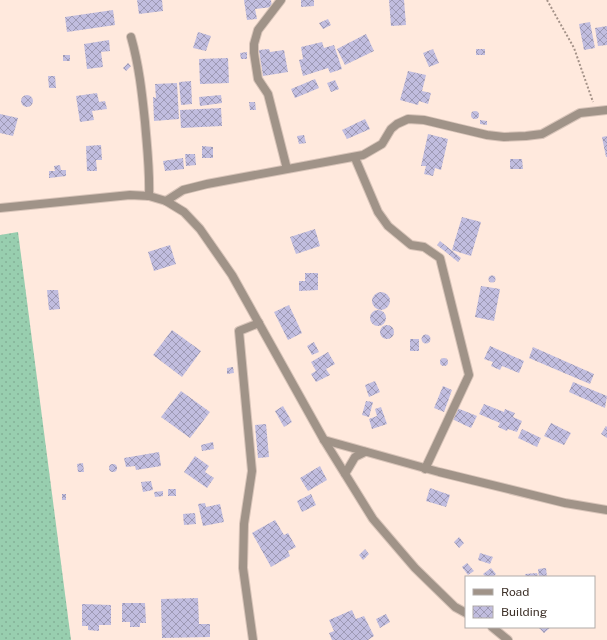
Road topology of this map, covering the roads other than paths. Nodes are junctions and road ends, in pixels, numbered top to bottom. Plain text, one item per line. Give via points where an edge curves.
1 (281, 0) edge
2 (131, 37) dead end
3 (607, 110) edge
4 (355, 158) junction
5 (287, 169) junction
6 (149, 196) junction
7 (166, 201) junction
8 (0, 208) edge
9 (258, 323) junction
10 (324, 440) junction
11 (365, 452) junction
12 (425, 469) junction
13 (345, 474) junction
14 (607, 510) edge
15 (465, 612) edge
16 (493, 628) edge
17 (253, 640) edge
18 (508, 640) edge

1 - 5 street via 258,30 254,44 258,79 268,94
2 - 6 street via 141,88 150,172
3 - 4 street via 580,113 542,134 512,137 487,135 424,120 408,120 391,129 385,141 377,148
4 - 5 street
4 - 12 street via 378,212 388,226 411,245 424,247 440,258 469,375
5 - 7 street via 183,190
6 - 7 street
6 - 8 street via 130,195
7 - 9 street via 184,212 200,228 232,275
9 - 10 street
9 - 17 street via 240,331 252,471 244,524 243,568
10 - 11 street
10 - 13 street
11 - 12 street
11 - 13 street via 355,457
12 - 14 street via 565,503
13 - 15 street via 385,535 455,607
16 - 18 street

